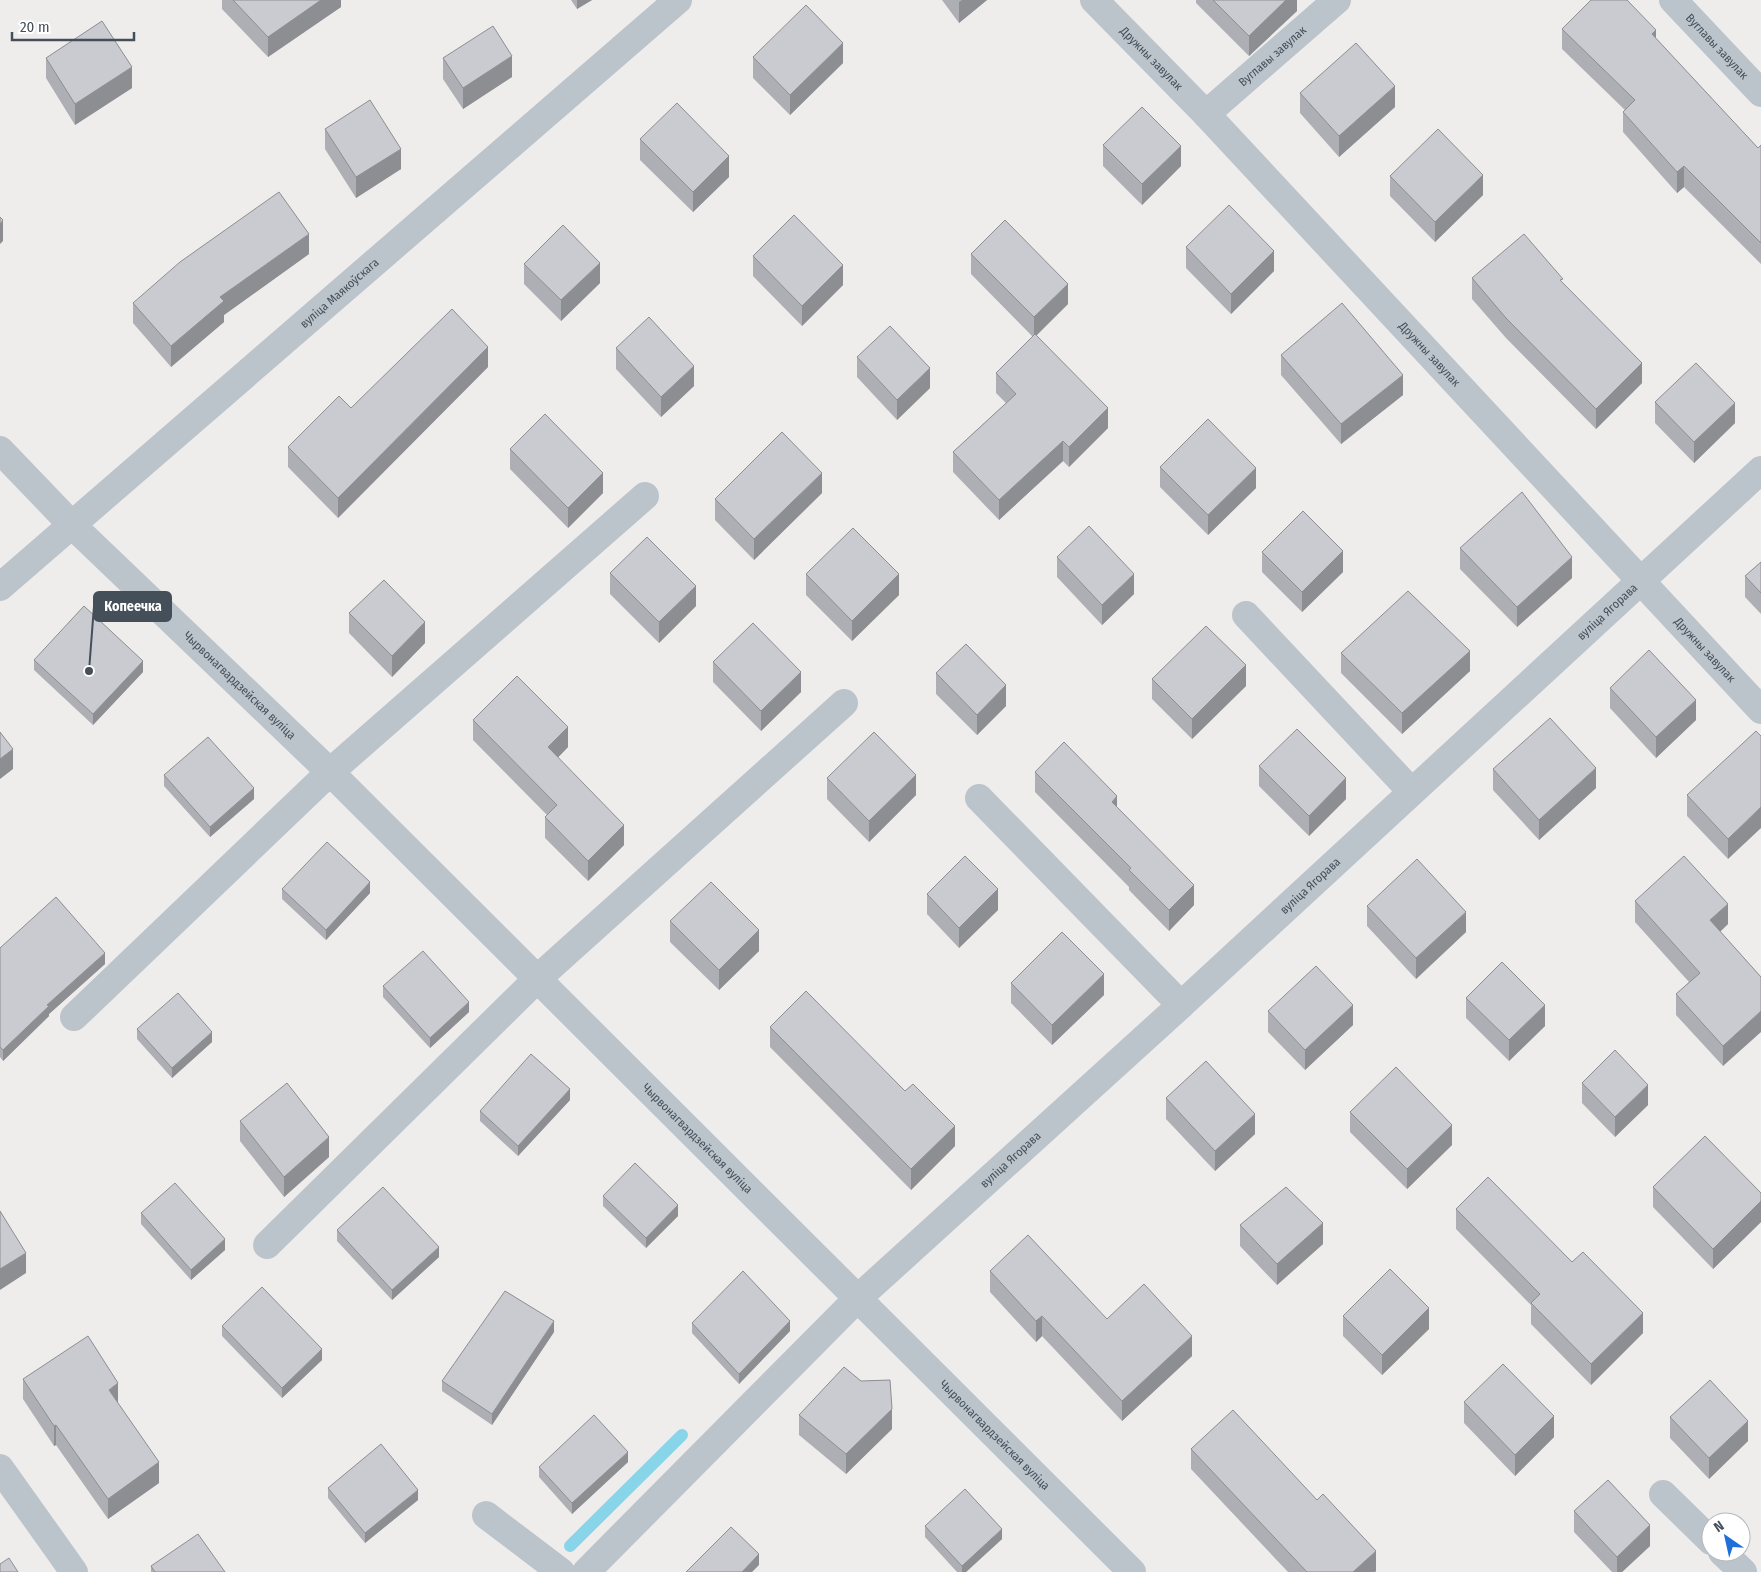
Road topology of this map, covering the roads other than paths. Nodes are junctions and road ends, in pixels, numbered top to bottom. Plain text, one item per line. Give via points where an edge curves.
1 (678, 0) edge
2 (1094, 0) edge
3 (1338, 0) edge
4 (1673, 0) edge
5 (1761, 93) edge
6 (1206, 114) junction
7 (0, 450) edge
8 (1761, 470) edge
9 (645, 496) dead end
10 (72, 525) junction
11 (1639, 580) junction
12 (0, 587) edge
13 (1246, 615) dead end
14 (844, 703) dead end
15 (1761, 710) edge
16 (330, 772) junction
17 (1411, 791) junction
18 (979, 798) dead end
19 (537, 979) junction
20 (1181, 1005) junction
21 (74, 1017) dead end
22 (267, 1245) dead end
23 (857, 1299) junction
24 (0, 1468) edge
25 (1663, 1494) dead end
26 (486, 1515) dead end
27 (1701, 1531) edge
28 (1732, 1562) edge
29 (74, 1572) edge
30 (561, 1572) edge
31 (586, 1572) edge
32 (1132, 1572) edge
33 (1743, 1572) edge

1 - 10 street, вуліца Маякоўскага
2 - 6 street, Дружны завулак
3 - 6 street, Вуглавы завулак
4 - 5 street, Вуглавы завулак
6 - 11 street, Дружны завулак
7 - 10 street, Чырвонагвардзейская вуліца
8 - 11 street, вуліца Ягорава
9 - 16 street
10 - 12 street, вуліца Маякоўскага
10 - 16 street, Чырвонагвардзейская вуліца
11 - 15 street, Дружны завулак
11 - 17 street, вуліца Ягорава
13 - 17 street
14 - 19 street
16 - 19 street, Чырвонагвардзейская вуліца
16 - 21 street
17 - 20 street, вуліца Ягорава
18 - 20 street
19 - 22 street
19 - 23 street, Чырвонагвардзейская вуліца
20 - 23 street, вуліца Ягорава
23 - 31 street
23 - 32 street, Чырвонагвардзейская вуліца
24 - 29 street
25 - 27 street
26 - 30 street
28 - 33 street

